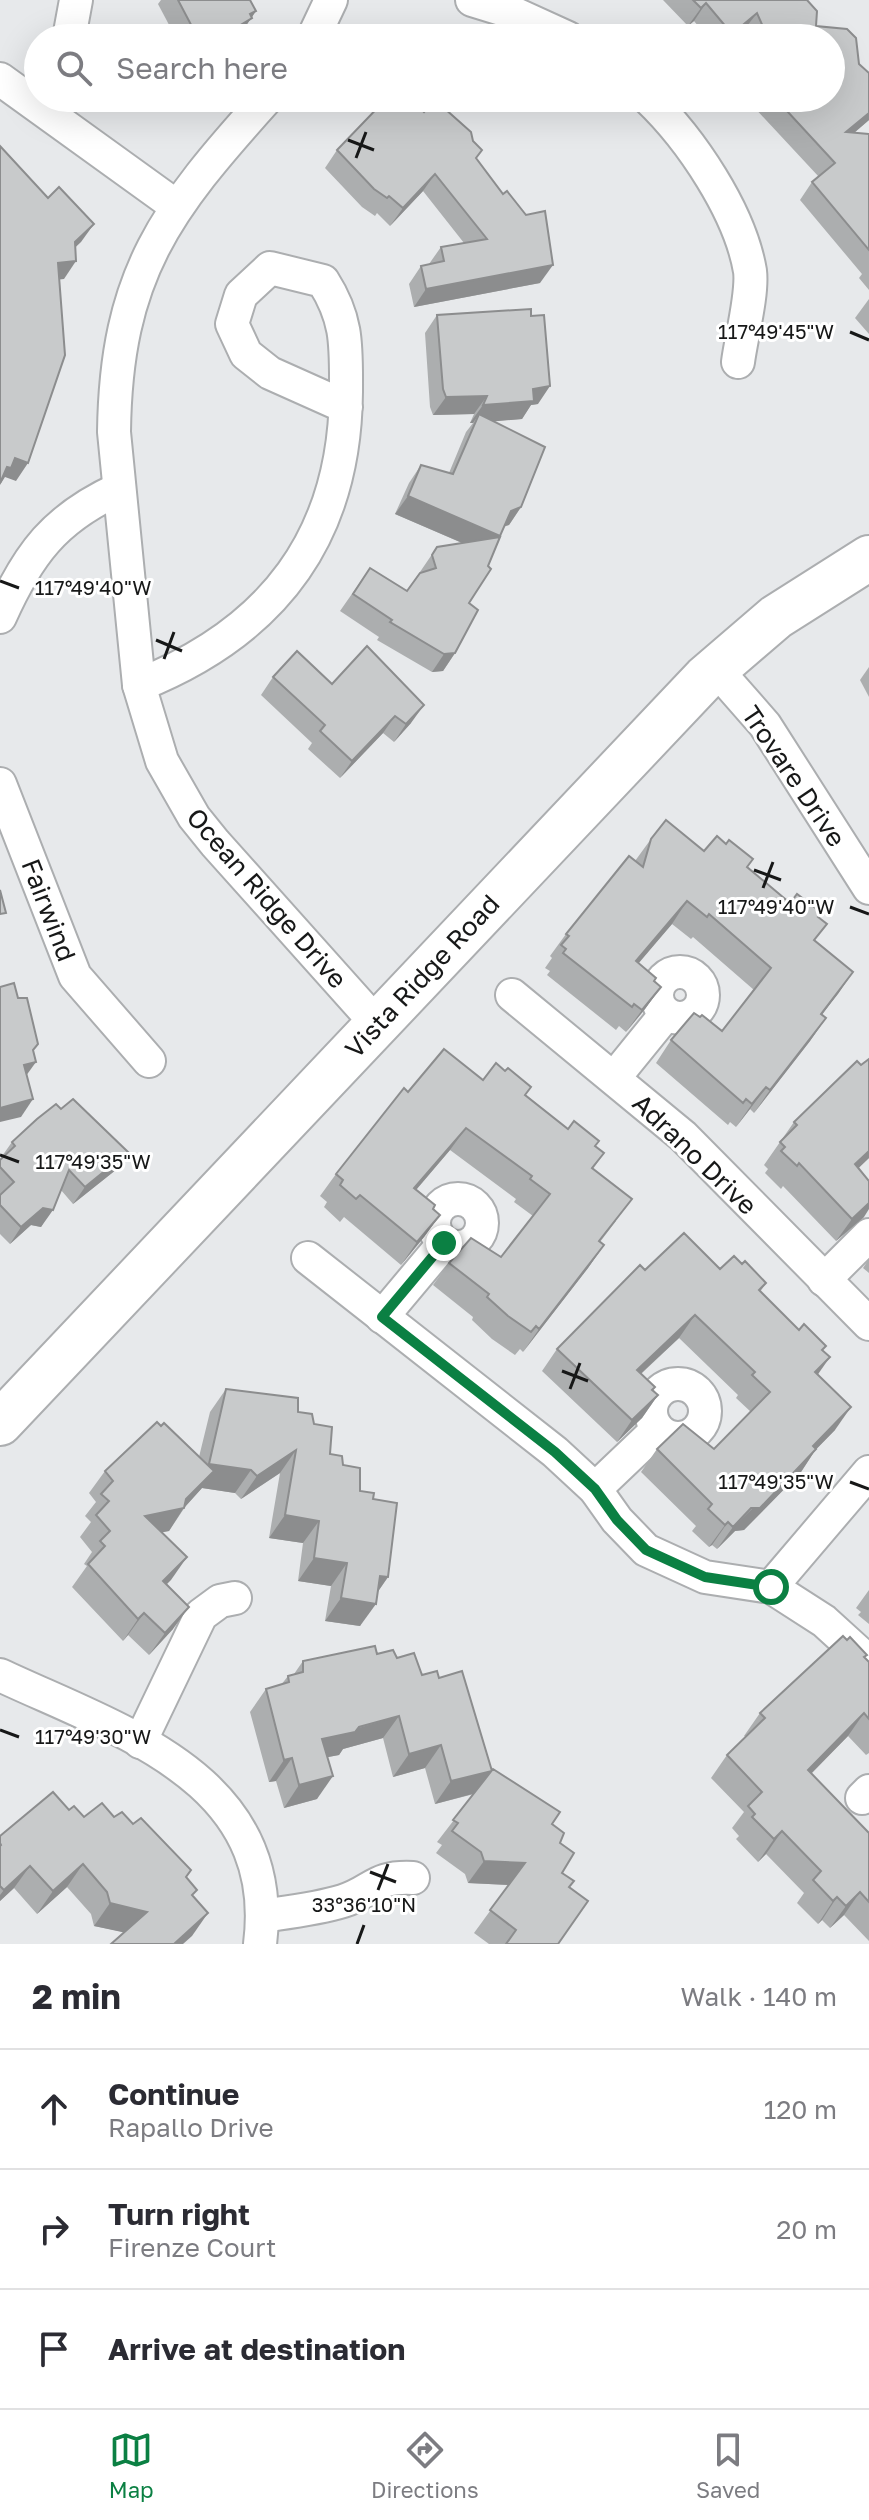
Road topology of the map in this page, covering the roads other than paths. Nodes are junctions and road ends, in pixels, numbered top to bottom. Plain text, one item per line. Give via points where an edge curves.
1 (76, 0) edge
2 (331, 0) edge
3 (472, 0) edge
4 (72, 24) edge
5 (320, 24) edge
6 (537, 24) edge
7 (0, 79) edge
8 (24, 92) edge
9 (54, 112) edge
10 (255, 112) edge
11 (660, 112) edge
12 (176, 206) junction
13 (738, 362) dead end
14 (346, 407) junction
15 (119, 489) junction
16 (869, 558) edge
17 (0, 617) edge
18 (715, 668) junction
19 (139, 685) junction
20 (0, 784) edge
21 (869, 888) edge
22 (512, 995) dead end
23 (666, 1014) dead end
24 (377, 1024) junction
25 (149, 1061) dead end
26 (614, 1078) junction
27 (869, 1235) edge
28 (444, 1243) dead end
29 (308, 1258) dead end
30 (824, 1280) junction
31 (382, 1317) junction
32 (869, 1324) edge
33 (0, 1423) edge
34 (657, 1430) dead end
35 (869, 1472) edge
36 (595, 1489) junction
37 (771, 1587) junction
38 (235, 1598) dead end
39 (869, 1662) edge
40 (0, 1675) edge
41 (140, 1742) junction
42 (413, 1878) dead end
43 (261, 1930) edge

1 - 4 street
2 - 5 street
3 - 6 street
7 - 8 street
9 - 12 street
10 - 12 street, Ocean Ridge Drive
11 - 13 street via 693,150 735,225 750,273
12 - 15 street, Ocean Ridge Drive via 139,276 122,333 114,392
14 - 14 street via 341,309 323,281 270,268 241,295 232,324 246,354 270,373
14 - 19 street via 341,465 327,510 278,592 219,646
15 - 17 street via 70,516 41,543 18,576
15 - 19 street, Ocean Ridge Drive
16 - 18 street, Vista Ridge Road via 776,617
18 - 21 street, Trovare Drive via 765,725
18 - 24 street, Vista Ridge Road
19 - 24 street, Ocean Ridge Drive via 162,761 194,817
20 - 25 street, Fairwind via 75,976
22 - 26 street, Adrano Drive
23 - 26 street
24 - 33 street, Vista Ridge Road
26 - 30 street, Adrano Drive via 683,1136
27 - 30 street
28 - 31 street
29 - 31 street
30 - 32 street, Adrano Drive
31 - 36 street
34 - 36 street
35 - 37 street
36 - 37 street via 646,1550 705,1577
37 - 39 street via 824,1621
38 - 41 street via 220,1601 201,1615
40 - 41 street
41 - 43 street via 190,1771 228,1810 259,1883
42 - 43 street via 375,1882 348,1899

